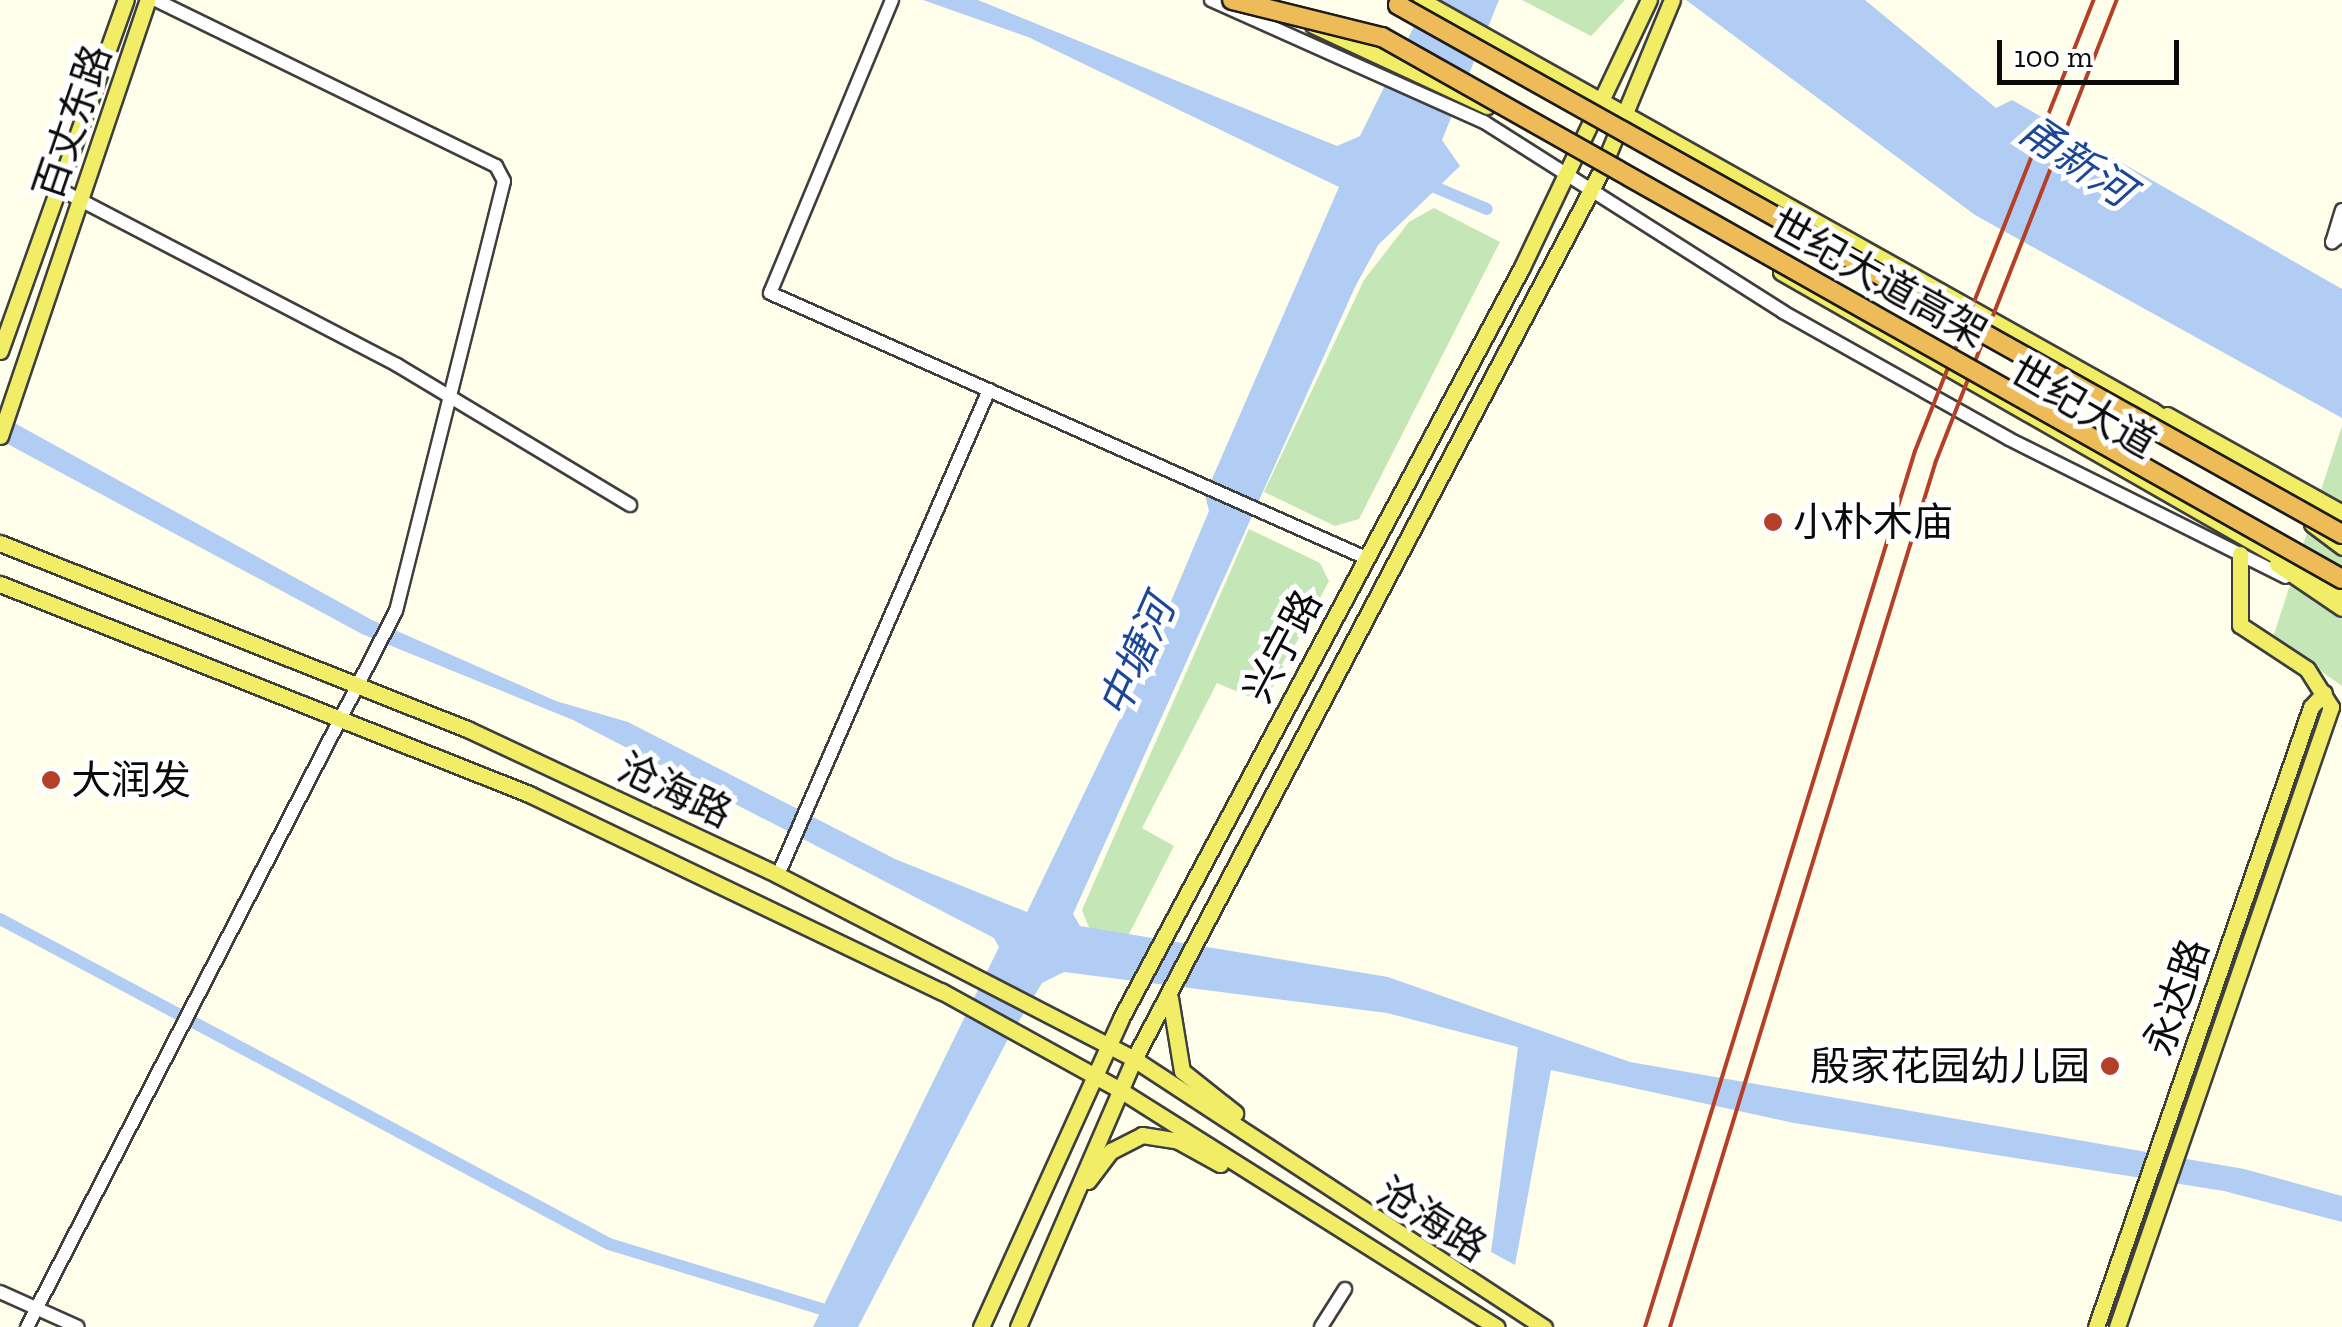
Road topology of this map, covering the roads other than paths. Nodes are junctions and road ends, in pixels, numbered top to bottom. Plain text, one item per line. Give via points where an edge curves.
1 (126, 0) edge
2 (148, 0) edge
3 (156, 0) edge
4 (892, 0) edge
5 (1211, 0) edge
6 (1232, 0) edge
7 (1262, 0) edge
8 (1421, 0) edge
9 (1649, 0) edge
10 (1671, 3) edge
11 (1398, 5) dead end
12 (1602, 103) junction
13 (1628, 117) junction
14 (1573, 163) junction
15 (1597, 178) junction
16 (60, 190) junction
17 (80, 200) junction
18 (2342, 210) edge
19 (2342, 235) edge
20 (0, 351) edge
21 (989, 390) junction
22 (448, 397) junction
23 (2152, 410) junction
24 (0, 436) edge
25 (630, 505) dead end
26 (2342, 513) edge
27 (2342, 534) edge
28 (2243, 536) junction
29 (0, 543) edge
30 (2342, 547) edge
31 (2240, 554) junction
32 (1366, 558) junction
33 (2342, 580) edge
34 (2299, 583) junction
35 (0, 584) edge
36 (2342, 594) edge
37 (2342, 608) edge
38 (359, 684) junction
39 (2324, 693) junction
40 (343, 714) junction
41 (778, 874) junction
42 (1170, 990) junction
43 (1109, 1045) junction
44 (1134, 1059) junction
45 (1095, 1076) junction
46 (1120, 1090) junction
47 (1290, 1160) junction
48 (1280, 1190) junction
49 (1069, 1209) junction
50 (1345, 1289) dead end
51 (0, 1292) edge
52 (37, 1308) junction
53 (26, 1327) edge
54 (78, 1327) edge
55 (981, 1327) edge
56 (1018, 1327) edge
57 (1321, 1327) edge
58 (1498, 1327) edge
59 (1544, 1327) edge
60 (2096, 1327) edge
61 (2118, 1327) edge

1 - 16 main road, 百丈东路
2 - 17 main road, 百丈东路
3 - 22 street via 503,172
4 - 21 street via 770,293
5 - 14 street
6 - 33 highway, 世纪大道高架, bridge via 1382,37
7 - 14 main road, 世纪大道 via 1478,100
8 - 12 main road, 世纪大道
9 - 12 main road, 兴宁路
10 - 13 main road, 兴宁路
11 - 27 highway, 世纪大道高架, bridge
12 - 13 main road, 世纪大道
12 - 14 main road, 兴宁路
13 - 15 main road, 兴宁路
13 - 23 main road, 世纪大道
14 - 15 main road, 世纪大道
14 - 32 main road, 兴宁路
15 - 28 main road, 世纪大道
15 - 31 street via 1783,312
15 - 42 main road, 兴宁路
16 - 17 street
16 - 20 main road, 百丈东路
17 - 22 street
17 - 24 main road, 百丈东路
18 - 19 street via 2332,242
21 - 32 street
21 - 41 street
22 - 25 street
22 - 38 street via 391,620
23 - 26 main road via 2188,422
23 - 30 main road, 世纪大道
28 - 34 main road
28 - 36 main road, 世纪大道
29 - 38 main road, 沧海路
31 - 34 street
31 - 39 main road via 2240,625 2306,669
32 - 43 main road, 兴宁路
34 - 37 main road
35 - 40 main road, 沧海路
38 - 40 street
38 - 41 main road, 沧海路
39 - 60 main road, 永达路 via 2311,707
39 - 61 main road, 永达路 via 2332,707
40 - 45 main road, 沧海路 via 970,1007
40 - 52 street
41 - 43 main road, 沧海路
42 - 44 main road, 兴宁路
42 - 47 main road, 沧海路 via 1168,1023 1182,1071
43 - 44 main road, 沧海路
43 - 45 main road, 兴宁路
44 - 46 main road, 兴宁路
44 - 47 main road, 沧海路
45 - 46 main road, 沧海路
45 - 55 main road, 兴宁路
46 - 48 main road, 沧海路
46 - 49 main road, 兴宁路
47 - 59 main road, 沧海路
48 - 49 main road, 沧海路 via 1178,1141 1142,1135 1111,1151
48 - 58 main road, 沧海路
49 - 56 main road, 兴宁路
50 - 57 street
51 - 52 street
52 - 53 street
52 - 54 street

